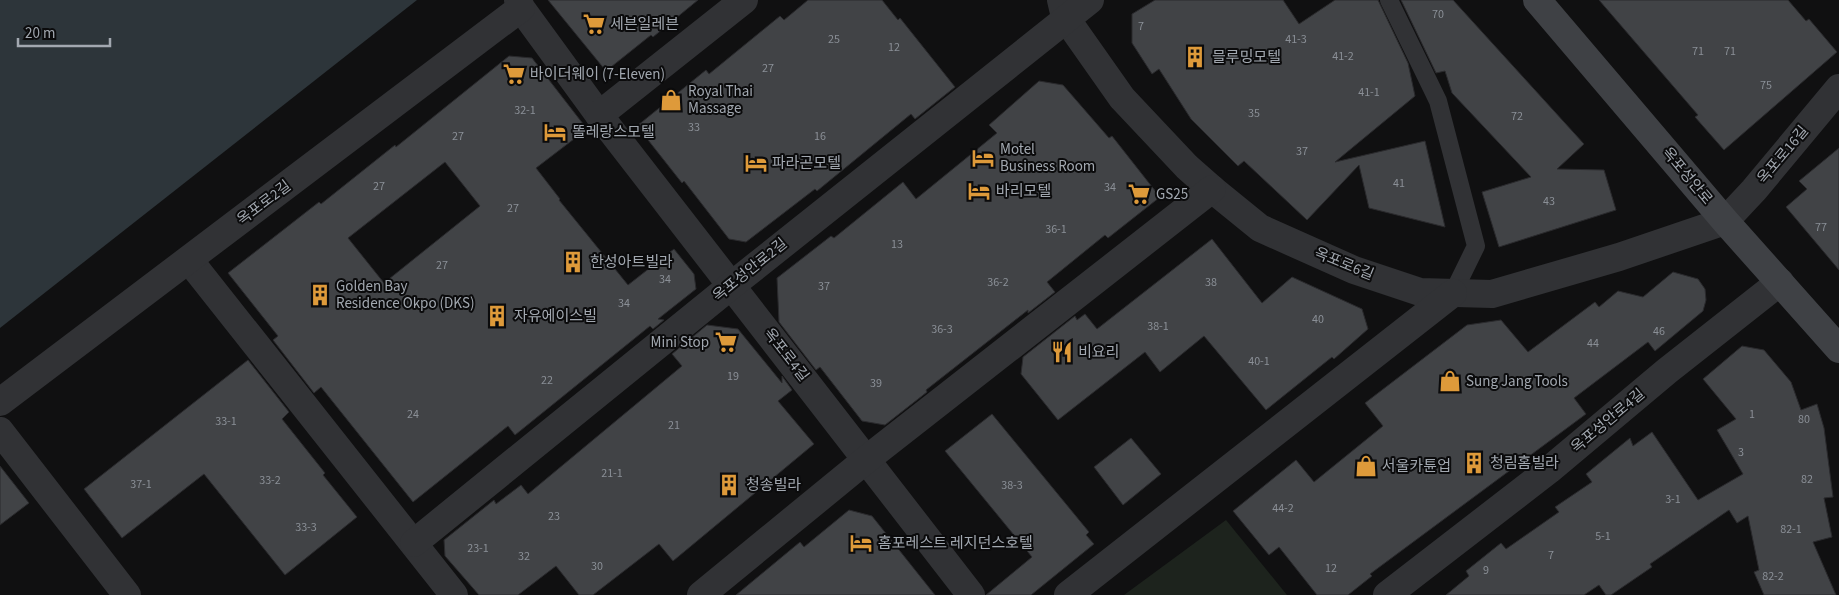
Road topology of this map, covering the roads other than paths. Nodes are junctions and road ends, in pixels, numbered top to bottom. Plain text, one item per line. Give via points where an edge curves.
1 (744, 0) edge
2 (1090, 0) edge
3 (1389, 0) edge
4 (1537, 0) edge
5 (520, 4) edge
6 (1063, 9) edge
7 (1839, 88) edge
8 (600, 115) junction
9 (1212, 189) junction
10 (1725, 221) junction
11 (189, 260) junction
12 (1780, 282) junction
13 (732, 284) junction
14 (1453, 293) junction
15 (1839, 349) edge
16 (0, 402) edge
17 (0, 432) edge
18 (867, 459) junction
19 (414, 543) junction
20 (126, 595) edge
21 (454, 595) edge
22 (701, 595) edge
23 (971, 595) edge
24 (1068, 595) edge
25 (1387, 595) edge

1 - 8 street
2 - 6 street, 옥포성안로2길
3 - 14 lane via 1438,101 1476,246
4 - 10 street, 옥포성안로
5 - 8 street, 옥포로4길
5 - 11 street, 옥포로2길
6 - 9 street, 옥포로6길 via 1122,98
6 - 13 street, 옥포성안로2길
7 - 10 street, 옥포로16길
8 - 13 street, 옥포로4길
9 - 14 street, 옥포로6길 via 1260,228 1354,270 1420,292
9 - 18 street
10 - 12 street, 옥포성안로
10 - 14 street, 옥포로6길 via 1619,257 1492,294
11 - 16 street, 옥포로2길
11 - 19 street
12 - 15 street, 옥포성안로
12 - 25 street, 옥포성안로4길 via 1549,470
13 - 18 street, 옥포로4길
13 - 19 street, 옥포성안로2길
14 - 24 street
17 - 20 street
18 - 22 street
18 - 23 street, 옥포로4길
19 - 21 street

